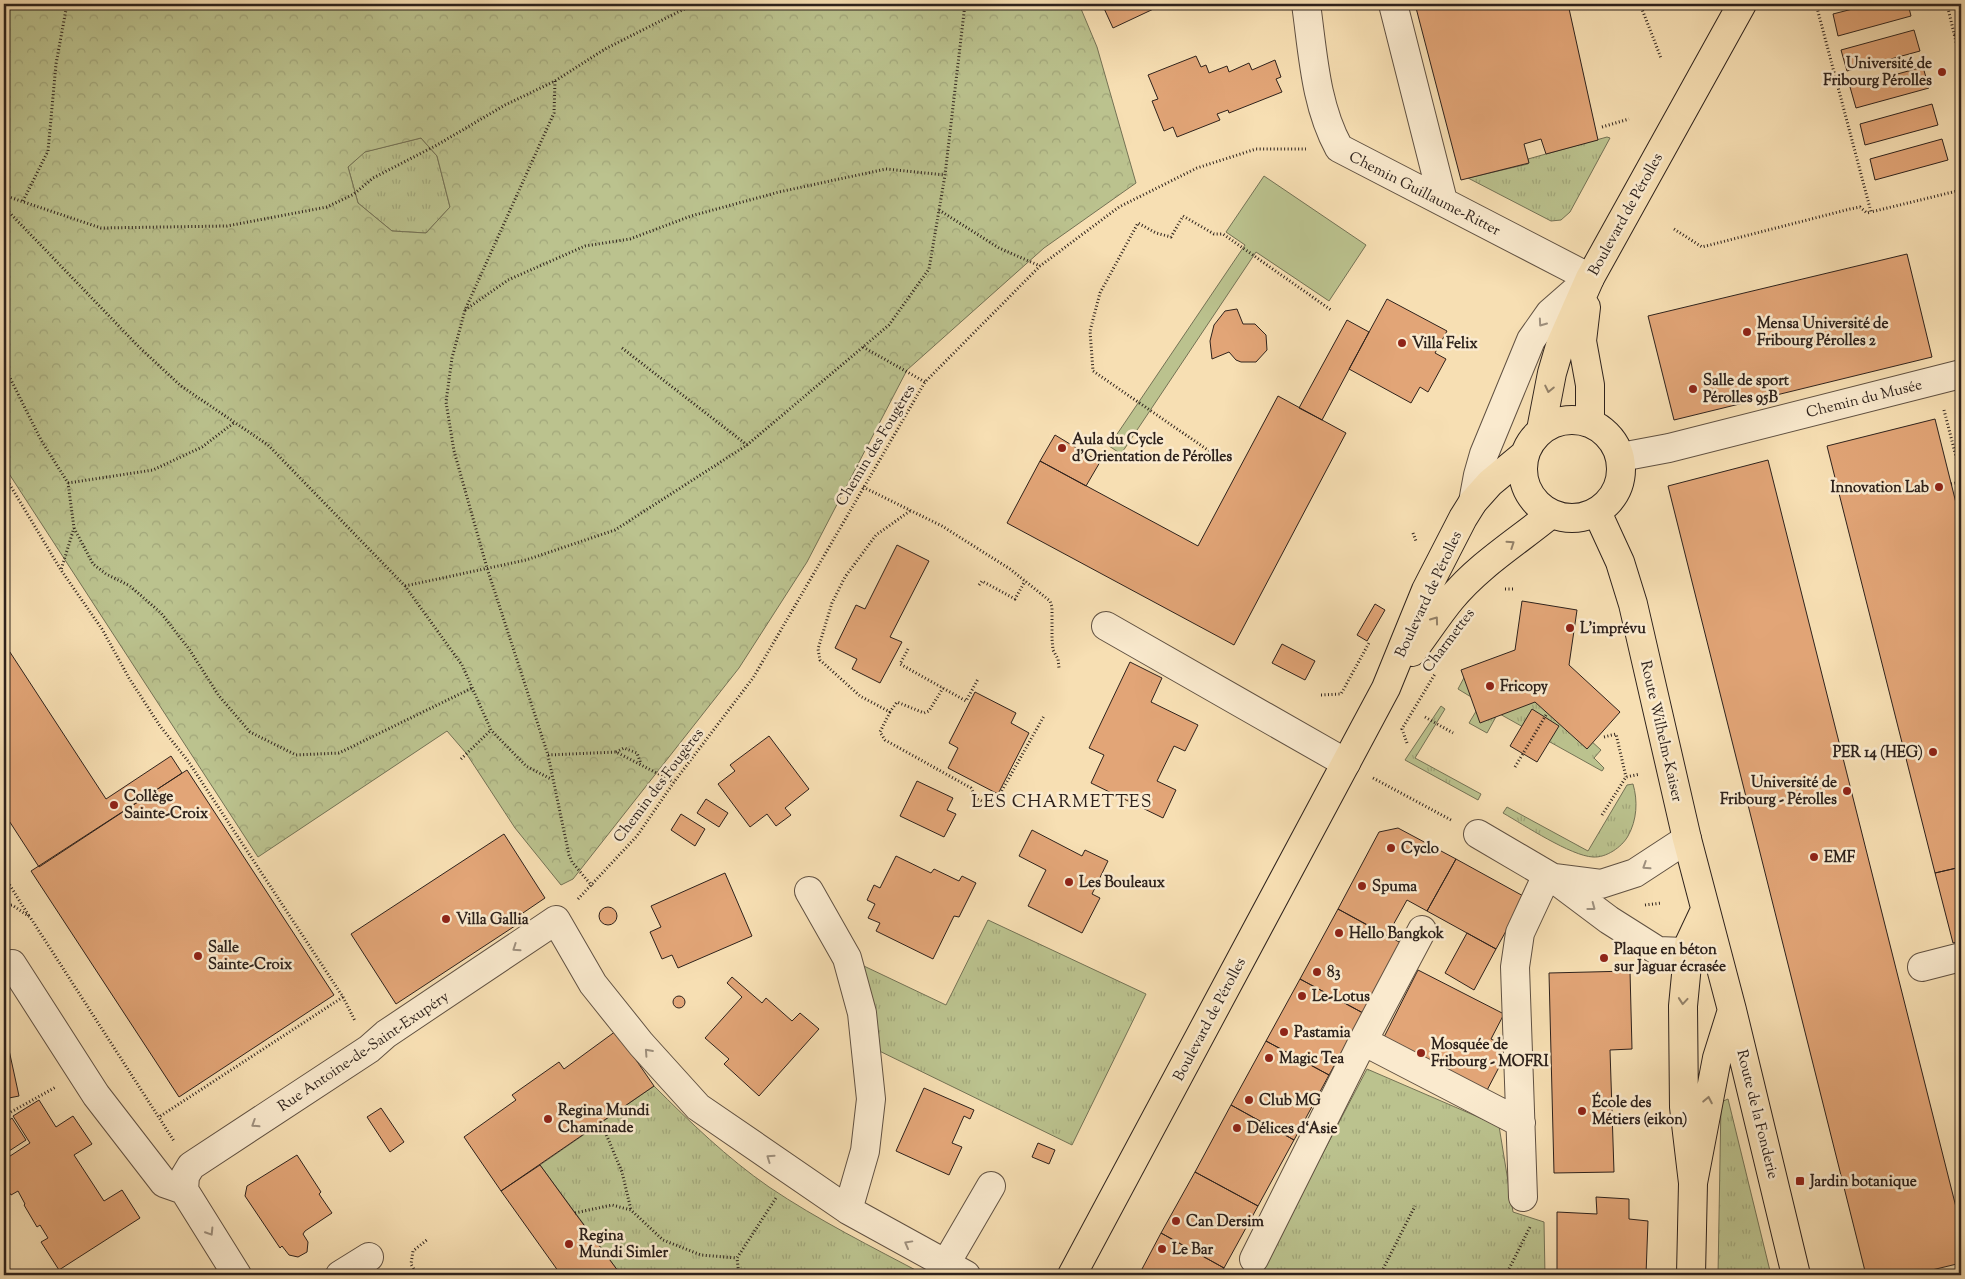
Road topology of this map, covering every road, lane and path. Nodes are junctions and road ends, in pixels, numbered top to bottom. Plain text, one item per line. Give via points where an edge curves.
1 (67, 4) edge
2 (694, 4) edge
3 (965, 4) edge
4 (1306, 4) edge
5 (1393, 4) edge
6 (1640, 4) edge
7 (1742, 4) edge
8 (1816, 4) edge
9 (1947, 4) edge
10 (1961, 33) edge
11 (1954, 35) junction
12 (1661, 58) dead end
13 (1961, 63) edge
14 (555, 82) junction
15 (1629, 119) dead end
16 (1602, 126) dead end
17 (1339, 148) junction
18 (945, 174) junction
19 (1961, 190) edge
20 (4, 198) edge
21 (23, 201) junction
22 (1443, 201) junction
23 (4, 207) edge
24 (939, 210) junction
25 (1871, 212) junction
26 (1674, 229) dead end
27 (1040, 266) junction
28 (1590, 278) junction
29 (465, 310) junction
30 (1331, 310) dead end
31 (622, 348) dead end
32 (863, 348) junction
33 (4, 366) edge
34 (1961, 374) edge
35 (925, 382) junction
36 (1942, 402) dead end
37 (235, 422) junction
38 (1590, 423) junction
39 (1541, 430) junction
40 (748, 446) junction
41 (1525, 454) junction
42 (1215, 455) dead end
43 (1621, 457) junction
44 (4, 475) edge
45 (1961, 476) edge
46 (1961, 482) edge
47 (68, 483) junction
48 (1952, 484) dead end
49 (863, 488) junction
50 (1473, 502) junction
51 (910, 511) junction
52 (1597, 512) junction
53 (1551, 514) junction
54 (74, 528) junction
55 (487, 568) junction
56 (61, 570) junction
57 (1025, 581) junction
58 (406, 586) junction
59 (979, 586) dead end
60 (1502, 589) dead end
61 (1513, 590) dead end
62 (1106, 626) dead end
63 (908, 649) dead end
64 (1059, 668) dead end
65 (1436, 673) dead end
66 (978, 679) dead end
67 (472, 688) junction
68 (943, 688) junction
69 (1386, 688) junction
70 (890, 712) junction
71 (1546, 715) dead end
72 (1044, 716) dead end
73 (1424, 717) dead end
74 (491, 730) junction
75 (1453, 733) dead end
76 (1604, 737) dead end
77 (1407, 744) dead end
78 (616, 752) junction
79 (548, 755) junction
80 (460, 759) dead end
81 (1346, 763) junction
82 (641, 764) junction
83 (1515, 767) dead end
84 (1640, 774) dead end
85 (1626, 777) junction
86 (552, 780) junction
87 (674, 782) junction
88 (1383, 784) dead end
89 (1602, 815) dead end
90 (1478, 834) joint
91 (1687, 839) junction
92 (4, 876) edge
93 (1550, 877) junction
94 (592, 886) junction
95 (809, 890) dead end
96 (4, 906) edge
97 (1705, 910) junction
98 (30, 918) junction
99 (556, 920) junction
100 (1422, 930) dead end
101 (1688, 953) junction
102 (1717, 953) junction
103 (1961, 957) edge
104 (12, 964) dead end
105 (1922, 967) dead end
106 (1732, 1010) junction
107 (1363, 1041) junction
108 (58, 1086) dead end
109 (159, 1117) junction
110 (4, 1120) edge
111 (601, 1122) dead end
112 (1521, 1123) junction
113 (793, 1173) junction
114 (187, 1178) junction
115 (1693, 1183) junction
116 (991, 1186) dead end
117 (1522, 1197) joint
118 (1415, 1206) dead end
119 (631, 1210) junction
120 (848, 1210) junction
121 (575, 1213) dead end
122 (428, 1239) dead end
123 (369, 1257) dead end
124 (737, 1258) junction
125 (1254, 1259) dead end
126 (956, 1270) edge
127 (237, 1275) edge
128 (340, 1275) edge
129 (417, 1275) edge
130 (739, 1275) edge
131 (1072, 1275) edge
132 (1380, 1275) edge
133 (1506, 1275) edge
134 (1691, 1275) edge
135 (1796, 1275) edge

1 - 21 path via 56,64 48,151
2 - 14 path via 605,49
3 - 18 path
4 - 17 street, Chemin Guillaume-Ritter via 1320,101 1329,130
5 - 22 street
6 - 12 path
7 - 28 main road, Boulevard de Pérolles
8 - 25 path
9 - 11 path
10 - 11 path
11 - 13 path
14 - 21 path via 505,105 373,178 354,194 327,206 227,226 101,228
14 - 29 path via 554,113
15 - 16 path
17 - 22 street, Chemin Guillaume-Ritter
17 - 27 path, Chemin des Fougères via 1333,152 1256,149 1197,168 1120,207
18 - 24 path
18 - 29 path via 886,169 779,192 691,216 630,239 585,246 508,280
19 - 25 path
20 - 21 path
22 - 28 street, Chemin Guillaume-Ritter
23 - 37 path via 147,355 181,386
24 - 27 path via 999,248
24 - 32 path via 929,269 889,325
25 - 26 path via 1867,213 1860,206 1702,247
27 - 35 path, Chemin des Fougères
28 - 38 main road via 1582,341 1590,384
28 -> 39 main road via 1560,346
28 -> 50 street, Boulevard de Pérolles via 1550,313 1531,340 1484,454
29 - 55 path via 452,358 446,402 454,451
30 - 42 path via 1223,234 1214,234 1183,216 1171,237 1138,223 1100,294 1090,331 1093,371
31 - 40 path
32 - 35 path
32 - 40 path
33 - 47 path via 41,440
34 - 43 street, Chemin du Musée via 1669,448
35 - 49 path, Chemin des Fougères
36 - 45 path
37 - 47 path via 202,447 153,470
37 - 58 path via 268,445
38 - 39 main road via 1560,421
38 - 43 main road via 1610,436
39 - 41 main road, Boulevard de Pérolles via 1531,440
40 - 55 path via 615,530 526,560
41 - 50 main road, Boulevard de Pérolles via 1490,482
41 - 53 main road, Boulevard de Pérolles via 1523,466 1527,490
43 - 52 main road via 1620,483 1613,498
44 - 56 path
46 - 48 path
47 - 54 path
49 - 51 path
49 - 87 path, Chemin des Fougères via 753,678
50 - 69 main road, Boulevard de Pérolles via 1426,590
51 - 57 path via 942,526
51 - 70 path via 876,535 845,577 832,603 818,648 820,660 860,696
52 - 53 main road via 1572,519
52 - 91 main road, Route Wilhelm-Kaiser via 1620,562 1633,604
69 -> 53 main road, Boulevard de Pérolles via 1451,599 1504,549
54 - 56 path
54 - 67 path via 94,564 130,586 162,613 190,649 219,696 250,732 296,755 339,752
55 - 58 path
55 - 79 path
56 - 109 path via 102,629 160,726 188,761 342,997
57 - 59 path via 1014,599 982,581
57 - 64 path via 1050,601 1052,644
58 - 67 path via 462,665
60 - 61 path
62 - 81 street
63 - 68 path via 900,664
65 - 77 path, Charmettes via 1402,729
66 - 68 path via 966,701
67 - 74 path
68 - 70 path via 929,711 924,713 897,702
69 - 81 main road, Boulevard de Pérolles
70 - 72 path via 880,732 885,740 971,788 977,799 988,804 996,801
71 - 83 path
73 - 75 path
74 - 80 path
74 - 86 path via 526,766
76 - 85 path via 1616,734
78 - 79 path
78 - 82 path
78 - 82 path via 624,748 637,753
79 - 86 path
81 - 131 main road, Boulevard de Pérolles
82 - 87 path
84 - 85 path
85 - 89 path
86 - 94 path via 569,855
87 - 94 path, Chemin des Fougères via 637,836
88 - 90 path
90 - 93 street
91 -> 93 street via 1635,873 1601,884
91 - 97 main road, Route Wilhelm-Kaiser
92 - 98 path
93 -> 101 street via 1658,952
93 - 112 street via 1520,933 1515,967
94 - 99 path, Chemin des Fougères
95 - 120 street via 847,958 862,1013 871,1099 865,1151
96 - 98 path via 12,905
97 - 101 main road
97 - 102 main road, Route Wilhelm-Kaiser
98 - 109 path
113 -> 99 street via 698,1107 593,984
99 -> 114 street, Rue Antoine-de-Saint-Exupéry via 386,1034
100 - 107 street
101 - 102 street
101 -> 115 main road via 1683,1006 1684,1107
102 - 106 main road, Route de la Fonderie
103 - 105 street
104 - 114 street via 101,1101 164,1183
115 -> 106 main road via 1716,1058
106 - 135 main road, Route de la Fonderie
107 - 112 street
107 - 125 street
108 - 110 path via 10,1112
109 - 114 path
111 - 119 path via 622,1172
112 - 117 street
113 - 120 street
113 - 124 path
114 -> 127 street
115 - 134 main road
116 - 126 street
117 - 133 path via 1531,1225
118 - 132 path
119 - 121 path via 612,1205
119 - 124 path via 663,1240 701,1255
126 -> 120 street
122 - 129 path via 412,1250 412,1264
123 - 128 street
124 - 130 path

